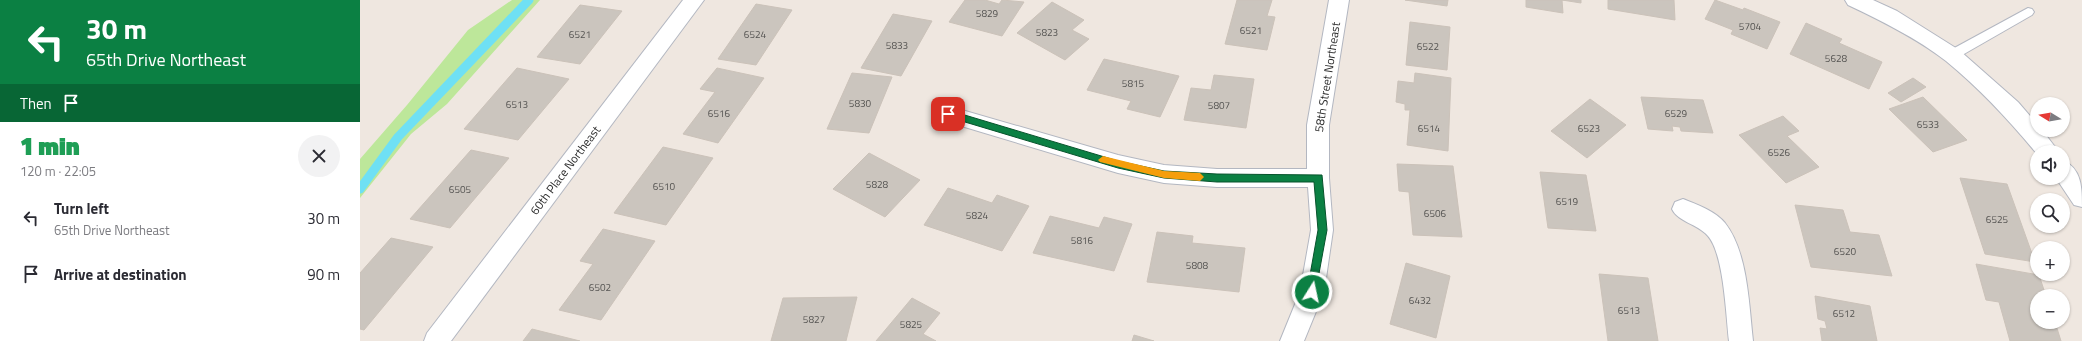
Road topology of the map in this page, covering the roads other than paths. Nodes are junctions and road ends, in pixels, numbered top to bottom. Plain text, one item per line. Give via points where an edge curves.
1 (694, 0) edge
2 (1339, 0) edge
3 (1855, 0) edge
4 (2028, 12) dead end
5 (1952, 55) junction
6 (948, 114) dead end
7 (2042, 145) edge
8 (1318, 178) junction
9 (2070, 180) edge
10 (2082, 198) edge
11 (1683, 209) dead end
12 (436, 341) edge
13 (1292, 341) edge
14 (1741, 341) edge

1 - 12 street, 60th Place Northeast
2 - 8 street, 58th Street Northeast via 1318,125
3 - 5 street via 1890,16
4 - 5 lane
5 - 7 street via 2011,108
6 - 8 street via 1118,164 1164,174 1217,178
8 - 13 street, 58th Street Northeast via 1322,230 1312,292
9 - 10 street
11 - 14 street via 1702,217 1718,231 1730,260

